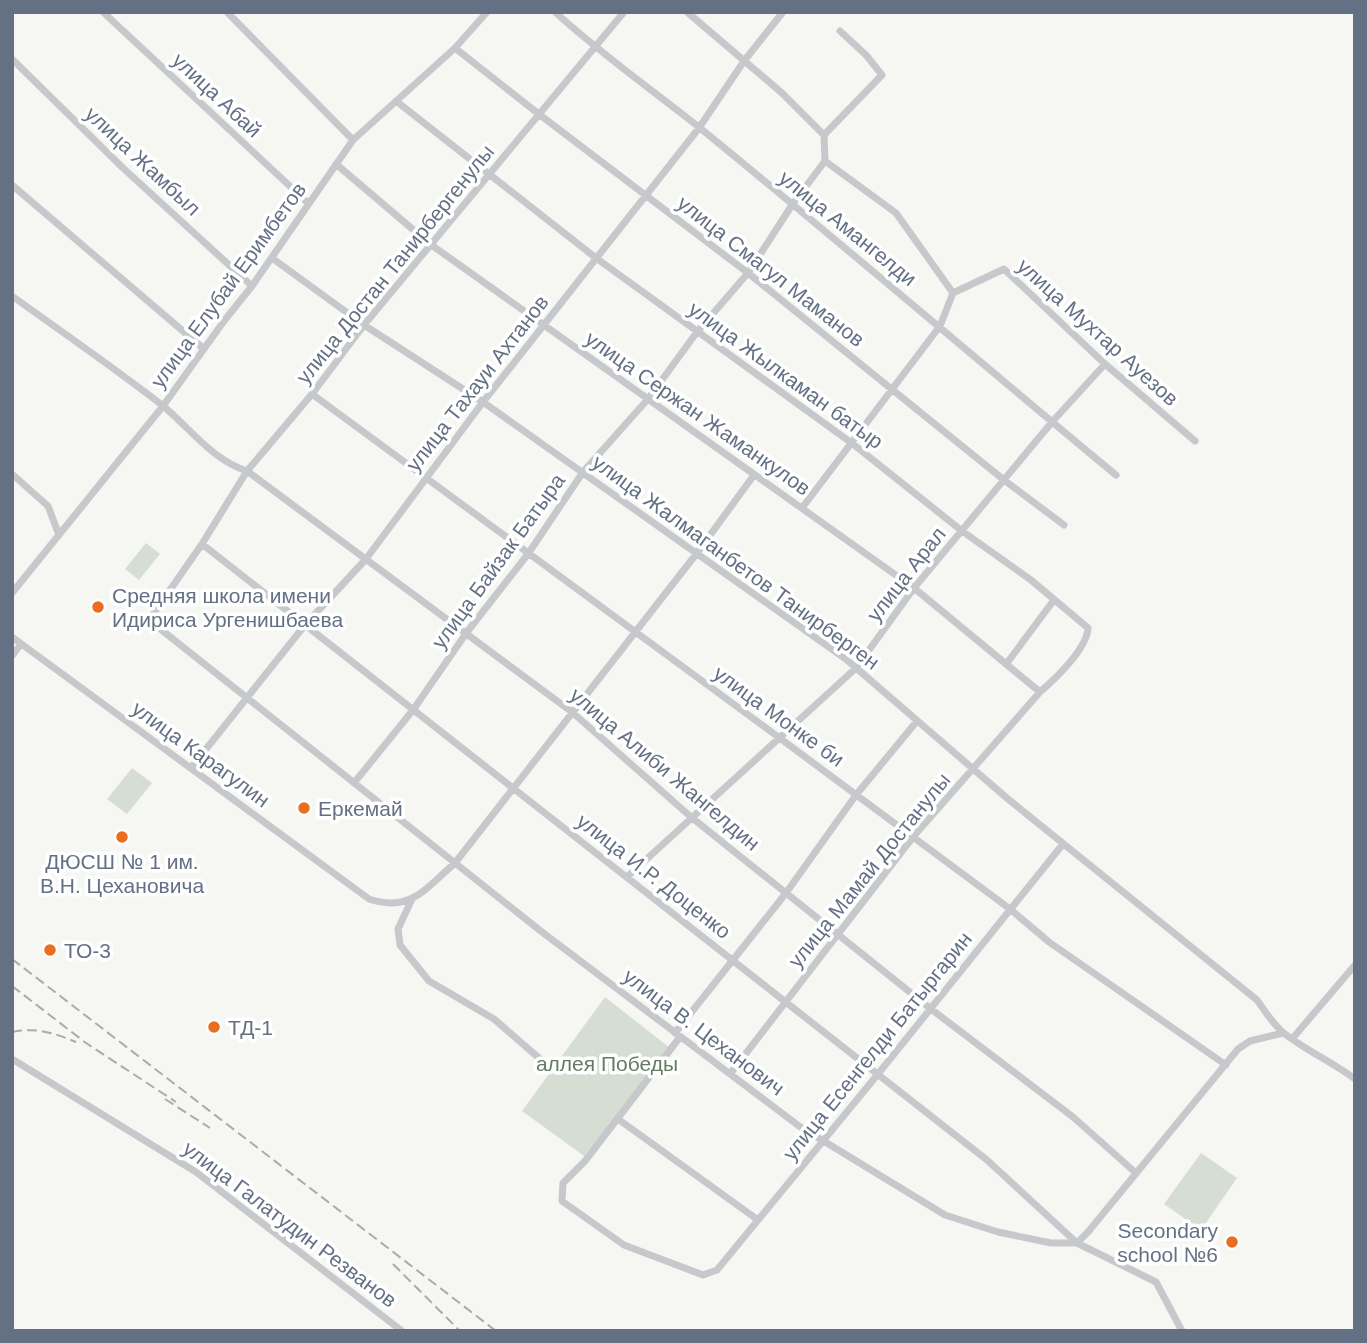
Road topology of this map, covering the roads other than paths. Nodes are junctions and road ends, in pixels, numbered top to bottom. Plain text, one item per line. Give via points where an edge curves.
1 (103, 12) edge
2 (227, 12) edge
3 (487, 12) edge
4 (555, 12) edge
5 (624, 12) edge
6 (687, 12) edge
7 (783, 12) edge
8 (840, 31) dead end
9 (455, 48) junction
10 (595, 48) junction
11 (12, 59) edge
12 (744, 61) junction
13 (396, 102) junction
14 (540, 115) junction
15 (699, 128) junction
16 (824, 135) junction
17 (353, 140) junction
18 (825, 161) junction
19 (336, 164) junction
20 (487, 175) junction
21 (12, 185) edge
22 (646, 195) junction
23 (308, 203) junction
24 (792, 205) junction
25 (430, 244) junction
26 (272, 258) junction
27 (596, 258) junction
28 (748, 273) junction
29 (252, 286) junction
30 (953, 293) junction
31 (12, 296) edge
32 (363, 325) junction
33 (543, 326) junction
34 (940, 326) junction
35 (697, 332) junction
36 (204, 349) junction
37 (1105, 364) junction
38 (893, 390) junction
39 (312, 394) junction
40 (648, 399) junction
41 (484, 402) junction
42 (163, 406) junction
43 (1052, 422) junction
44 (1195, 441) dead end
45 (853, 443) junction
46 (247, 471) junction
47 (583, 472) junction
48 (12, 474) edge
49 (754, 475) junction
50 (1116, 475) dead end
51 (426, 478) junction
52 (1004, 480) junction
53 (802, 509) junction
54 (1064, 524) dead end
55 (962, 530) junction
56 (59, 535) junction
57 (202, 544) junction
58 (697, 553) junction
59 (528, 554) junction
60 (366, 559) junction
61 (914, 588) junction
62 (12, 593) edge
63 (1054, 600) junction
64 (149, 620) joint
65 (304, 625) junction
66 (467, 632) junction
67 (635, 633) junction
68 (12, 637) edge
69 (21, 644) junction
70 (12, 656) edge
71 (1007, 663) junction
72 (856, 668) junction
73 (1040, 692) junction
74 (247, 700) junction
75 (413, 710) junction
76 (572, 712) junction
77 (917, 721) junction
78 (781, 738) junction
79 (191, 768) junction
80 (973, 770) junction
81 (354, 783) junction
82 (513, 787) junction
83 (856, 795) junction
84 (691, 817) junction
85 (913, 837) junction
86 (1063, 844) junction
87 (454, 863) junction
88 (627, 877) junction
89 (786, 892) junction
90 (412, 899) junction
91 (1010, 909) junction
92 (838, 934) junction
93 (732, 959) junction
94 (1355, 965) edge
95 (785, 1001) junction
96 (931, 1009) junction
97 (1283, 1033) junction
98 (678, 1035) junction
99 (1292, 1039) junction
100 (12, 1059) edge
101 (547, 1065) dead end
102 (1226, 1065) junction
103 (730, 1074) junction
104 (878, 1074) junction
105 (1355, 1079) edge
106 (618, 1119) junction
107 (822, 1141) junction
108 (1136, 1173) junction
109 (758, 1220) junction
110 (1077, 1243) junction
111 (402, 1331) edge
112 (1182, 1331) edge

1 - 23 street, улица Абай
2 - 17 street
3 - 9 street, улица Елубай Еримбетов
4 - 10 street, улица Амангелди
5 - 10 street, улица Достан Танирбергенулы
6 - 12 street
7 - 12 street, улица Тахауи Ахтанов
8 - 16 street via 882,75
9 - 13 street, улица Елубай Еримбетов
9 - 14 street, улица Смагул Маманов
10 - 14 street, улица Достан Танирбергенулы
10 - 15 street, улица Амангелди
11 - 29 street, улица Жамбыл
12 - 15 street, улица Тахауи Ахтанов
12 - 16 street
13 - 17 street, улица Елубай Еримбетов
13 - 20 street, улица Жылкаман батыр
14 - 20 street, улица Достан Танирбергенулы
14 - 22 street, улица Смагул Маманов
15 - 22 street, улица Тахауи Ахтанов
15 - 24 street, улица Амангелди
16 - 18 street
17 - 19 street, улица Елубай Еримбетов
18 - 24 street, улица Байзак Батыра
18 - 30 street via 896,213
19 - 23 street, улица Елубай Еримбетов
19 - 25 street, улица Сержан Жаманкулов
20 - 25 street, улица Достан Танирбергенулы
20 - 27 street, улица Жылкаман батыр
21 - 36 street
22 - 27 street, улица Тахауи Ахтанов
22 - 28 street, улица Смагул Маманов
23 - 26 street, улица Елубай Еримбетов
24 - 28 street, улица Байзак Батыра
24 - 34 street, улица Амангелди
25 - 32 street, улица Достан Танирбергенулы
25 - 33 street, улица Сержан Жаманкулов
26 - 29 street, улица Елубай Еримбетов
26 - 32 street, улица Жалмаганбетов Танирберген
27 - 33 street, улица Тахауи Ахтанов
27 - 35 street, улица Жылкаман батыр
28 - 35 street, улица Байзак Батыра
28 - 38 street, улица Смагул Маманов
29 - 36 street, улица Елубай Еримбетов
30 - 34 street
30 - 37 street, улица Мухтар Ауезов via 1004,269
31 - 42 street, улица Алиби Жангелдин
32 - 39 street, улица Достан Танирбергенулы
32 - 41 street, улица Жалмаганбетов Танирберген
33 - 40 street, улица Сержан Жаманкулов
33 - 41 street, улица Тахауи Ахтанов
34 - 38 street
34 - 43 street, улица Амангелди
35 - 40 street, улица Байзак Батыра
35 - 45 street, улица Жылкаман батыр
36 - 42 street, улица Елубай Еримбетов
37 - 43 street, улица Арал
37 - 44 street, улица Мухтар Ауезов
38 - 45 street
38 - 52 street, улица Смагул Маманов
39 - 46 street, улица Достан Танирбергенулы
39 - 51 street, улица Монке би
40 - 47 street, улица Байзак Батыра
40 - 49 street, улица Сержан Жаманкулов
41 - 47 street, улица Жалмаганбетов Танирберген
41 - 51 street, улица Тахауи Ахтанов
42 - 46 street, улица Алиби Жангелдин via 218,456
42 - 56 street, улица Елубай Еримбетов
43 - 50 street, улица Амангелди
43 - 52 street, улица Арал
45 - 53 street
45 - 55 street, улица Жылкаман батыр
46 - 57 street, улица Достан Танирбергенулы
46 - 60 street, улица Алиби Жангелдин
47 - 58 street, улица Жалмаганбетов Танирберген
47 - 59 street, улица Байзак Батыра
48 - 56 street via 48,506
49 - 53 street, улица Сержан Жаманкулов
49 - 58 street
51 - 59 street, улица Монке би
51 - 60 street, улица Тахауи Ахтанов
52 - 54 street, улица Смагул Маманов
52 - 55 street, улица Арал
53 - 61 street, улица Сержан Жаманкулов
55 - 61 street, улица Арал
55 - 63 street, улица Жылкаман батыр
56 - 62 street, улица Елубай Еримбетов
57 - 64 street, улица Достан Танирбергенулы
57 - 65 street, улица И.Р. Доценко
58 - 67 street
58 - 72 street, улица Жалмаганбетов Танирберген
59 - 66 street, улица Байзак Батыра
59 - 67 street, улица Монке би
60 - 65 street, улица Тахауи Ахтанов
60 - 66 street, улица Алиби Жангелдин
61 - 71 street, улица Сержан Жаманкулов
61 - 72 street, улица Арал
63 - 71 street
63 - 73 street, улица Жылкаман батыр via 1088,628 1088,636
64 - 74 street, улица В. Цеханович
65 - 74 street, улица Тахауи Ахтанов
65 - 75 street, улица И.Р. Доценко
66 - 75 street, улица Байзак Батыра
66 - 76 street, улица Алиби Жангелдин
67 - 76 street
67 - 78 street, улица Монке би
68 - 69 street, улица Карагулин
69 - 70 street
69 - 79 street, улица Карагулин
71 - 73 street, улица Сержан Жаманкулов
72 - 77 street, улица Жалмаганбетов Танирберген
72 - 78 street, улица Арал
73 - 80 street, улица Мамай Достанулы
74 - 79 street, улица Тахауи Ахтанов
74 - 81 street, улица В. Цеханович
75 - 81 street, улица Байзак Батыра
75 - 82 street, улица И.Р. Доценко
76 - 82 street
76 - 84 street, улица Алиби Жангелдин
77 - 80 street, улица Жалмаганбетов Танирберген
77 - 83 street
78 - 83 street, улица Монке би
78 - 84 street, улица Арал
79 - 90 street, улица Карагулин via 369,899 388,905
80 - 85 street, улица Мамай Достанулы
80 - 86 street, улица Жалмаганбетов Танирберген
81 - 87 street, улица В. Цеханович
82 - 87 street
82 - 88 street, улица И.Р. Доценко
83 - 85 street, улица Монке би
83 - 89 street
84 - 88 street, улица Арал
84 - 89 street, улица Алиби Жангелдин
85 - 91 street, улица Монке би
85 - 92 street, улица Мамай Достанулы
86 - 91 street, улица Есенгелди Батыргарин
86 - 97 street, улица Жалмаганбетов Танирберген via 1257,1000
87 - 90 street
87 - 98 street, улица В. Цеханович
88 - 93 street, улица И.Р. Доценко
89 - 92 street, улица Алиби Жангелдин
89 - 93 street
90 - 101 street via 398,929 400,945 429,981 494,1018
91 - 96 street, улица Есенгелди Батыргарин
91 - 102 street, улица Монке би via 1049,942
92 - 95 street, улица Мамай Достанулы
92 - 96 street, улица Алиби Жангелдин
93 - 95 street, улица И.Р. Доценко
93 - 98 street
94 - 99 street
95 - 103 street, улица Мамай Достанулы
95 - 104 street, улица И.Р. Доценко
96 - 104 street, улица Есенгелди Батыргарин
96 - 108 street, улица Алиби Жангелдин via 1073,1116
97 - 99 street, улица Жалмаганбетов Танирберген
97 - 102 street via 1250,1041
98 - 103 street, улица В. Цеханович
98 - 106 street
99 - 105 street, улица Жалмаганбетов Танирберген
100 - 111 street, улица Галатудин Резванов via 196,1172
102 - 108 street
103 - 107 street, улица В. Цеханович
104 - 107 street, улица Есенгелди Батыргарин
104 - 110 street, улица И.Р. Доценко via 987,1160
106 - 109 street
106 - 109 street, улица Есенгелди Батыргарин via 563,1183 562,1201 624,1245 703,1275 717,1270
107 - 109 street, улица Есенгелди Батыргарин
107 - 110 street, улица В. Цеханович via 945,1215 998,1232 1051,1243
108 - 110 street
110 - 112 street via 1156,1282

